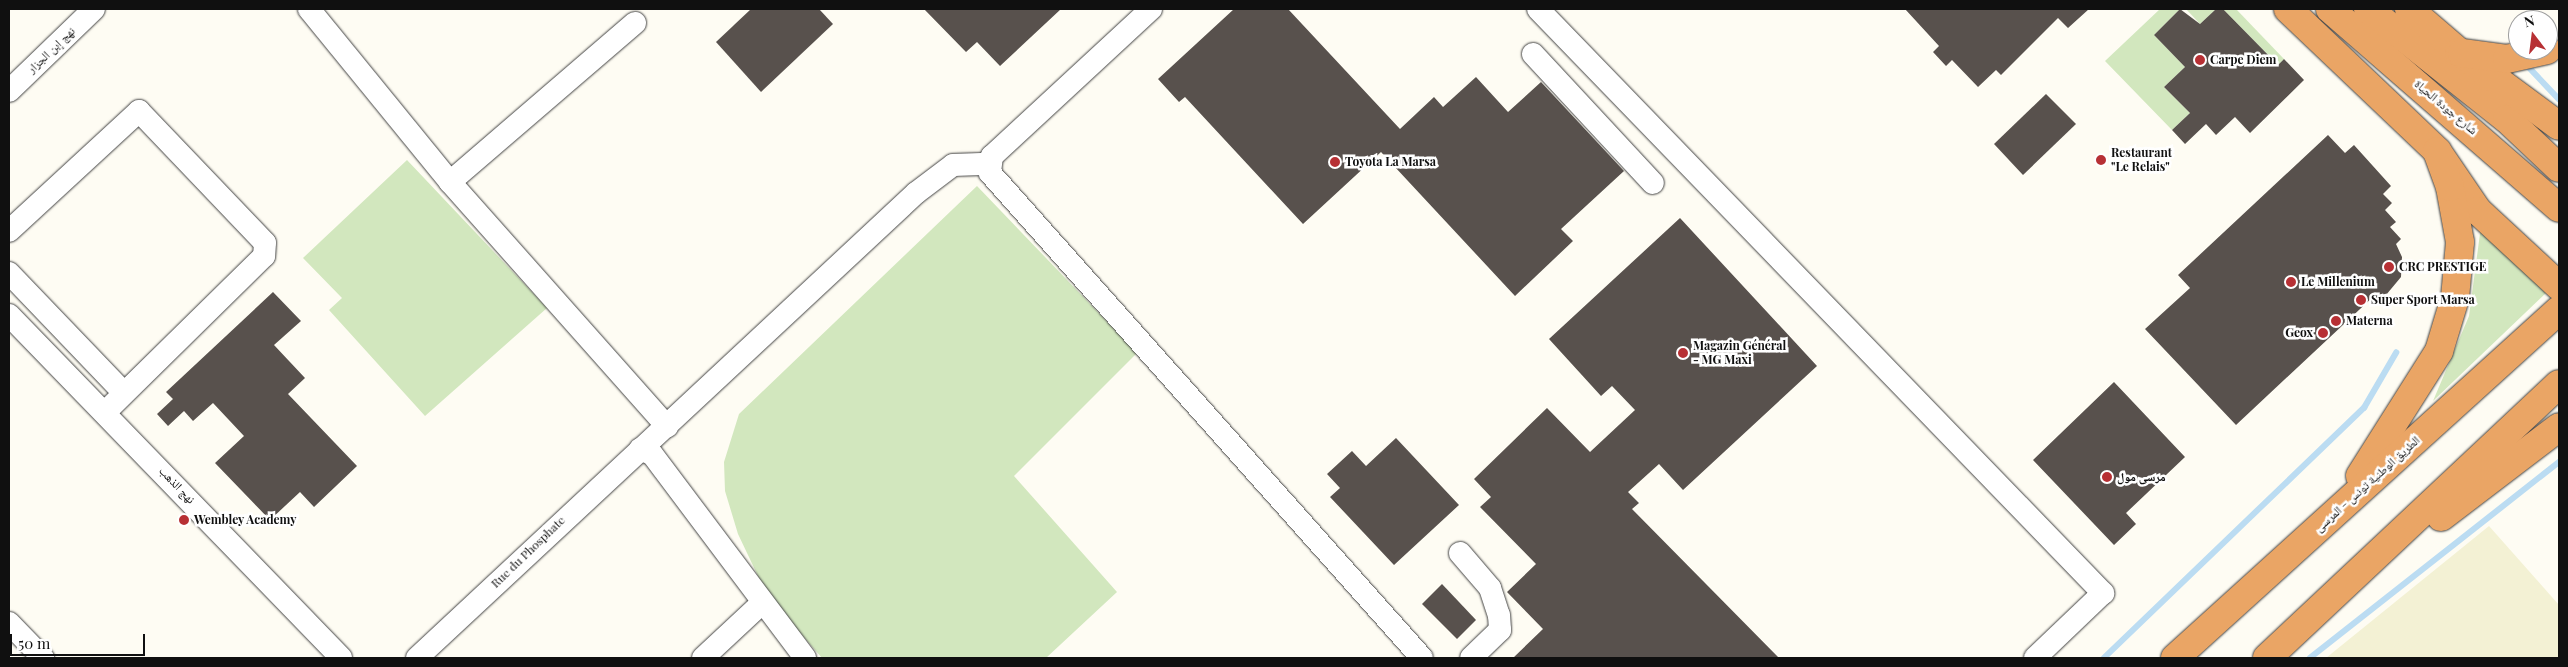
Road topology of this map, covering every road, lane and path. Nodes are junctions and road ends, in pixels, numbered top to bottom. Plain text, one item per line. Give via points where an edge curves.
1 (94, 9) edge
2 (309, 9) edge
3 (1150, 9) edge
4 (1538, 9) edge
5 (2288, 9) edge
6 (2410, 9) edge
7 (2349, 14) edge
8 (635, 23) dead end
9 (2459, 52) junction
10 (1533, 54) dead end
11 (2508, 59) edge
12 (9, 91) edge
13 (2559, 126) edge
14 (2437, 151) junction
15 (988, 164) junction
16 (2559, 168) edge
17 (450, 182) junction
18 (1653, 183) dead end
19 (2559, 208) edge
20 (9, 231) edge
21 (9, 273) edge
22 (2559, 286) edge
23 (2559, 310) edge
24 (9, 315) edge
25 (2559, 384) edge
26 (124, 393) junction
27 (105, 412) junction
28 (667, 426) junction
29 (2559, 427) edge
30 (640, 449) junction
31 (1460, 553) dead end
32 (2262, 578) junction
33 (2332, 599) junction
34 (762, 604) junction
35 (9, 623) edge
36 (44, 658) edge
37 (341, 658) edge
38 (417, 658) edge
39 (703, 658) edge
40 (805, 658) edge
41 (1422, 658) edge
42 (1471, 658) edge
43 (2035, 658) edge
44 (2175, 658) edge
45 (2266, 658) edge

1 - 12 street, نهج إبن الجزار
2 - 17 street
3 - 15 street via 992,156
4 - 43 street via 2103,593
5 - 14 highway
6 - 9 highway
7 - 16 highway, شارع جودة الحياة via 2507,119
7 - 19 highway, شارع جودة الحياة
8 - 17 street
9 - 11 highway
9 - 13 highway
10 - 18 street
14 - 22 highway via 2478,211
14 - 32 highway via 2450,187 2460,242 2455,298 2439,351 2365,471
15 - 28 street, Rue du Phosphate via 962,162 945,168
15 - 41 street via 990,173
17 - 28 street
20 - 26 street via 138,111 265,243 264,256
21 - 26 street
23 - 32 highway, الطريق الوطنية تونس - المرسى
24 - 27 street, نهج الذهب
25 - 33 highway
26 - 27 street
27 - 37 street, نهج الذهب
28 - 30 street, Rue du Phosphate
29 - 33 highway
30 - 34 street via 652,454
30 - 38 street, Rue du Phosphate
31 - 42 street via 1490,588 1499,615 1500,630
32 - 44 highway, الطريق الوطنية تونس - المرسى
33 - 45 highway
34 - 39 street
34 - 40 street
35 - 36 street

